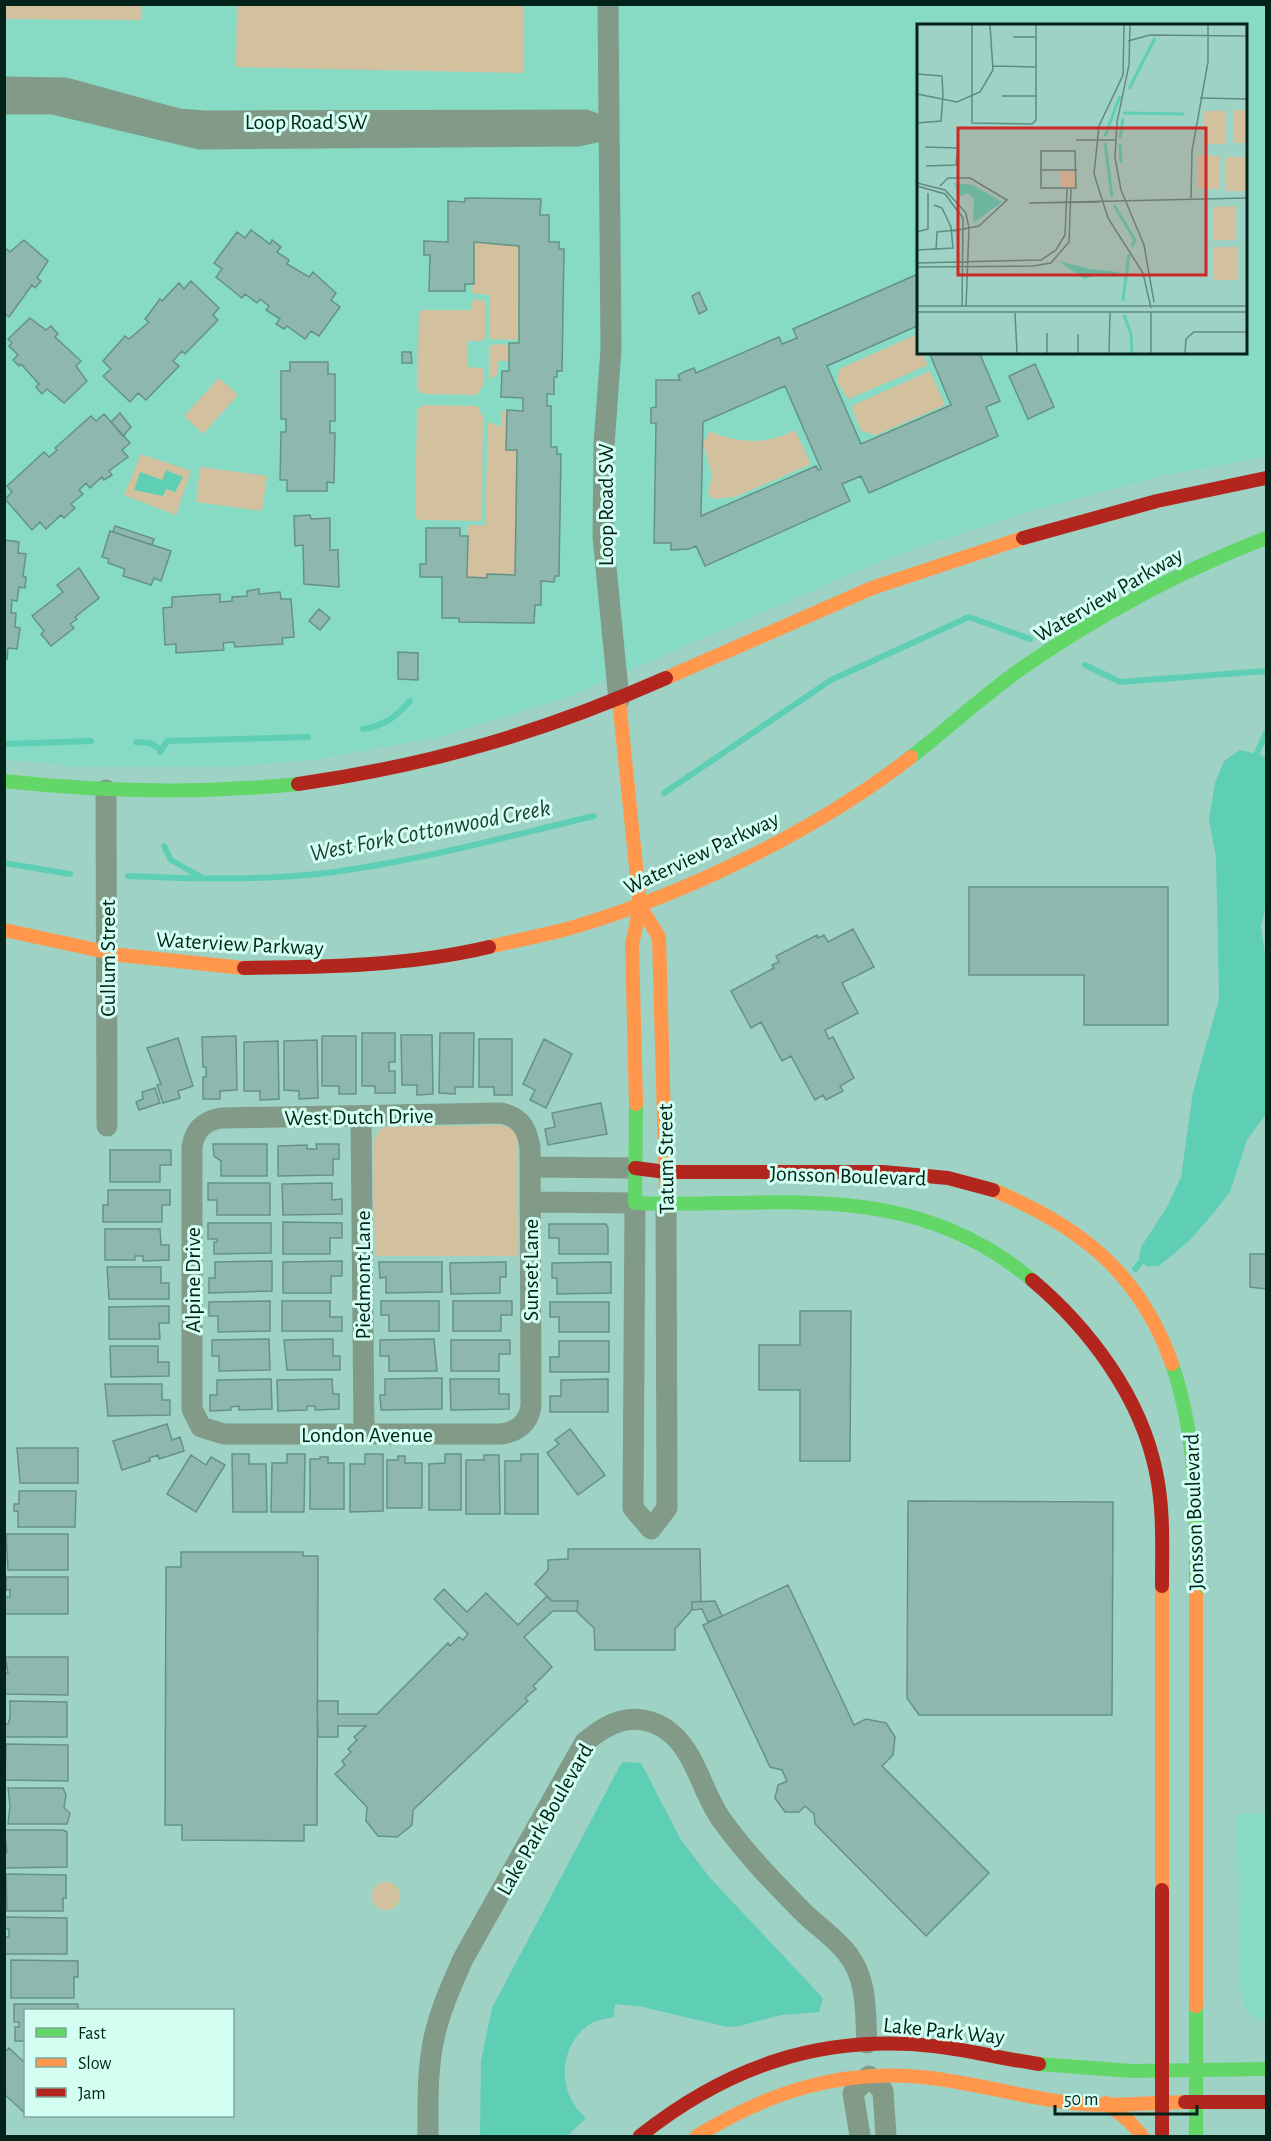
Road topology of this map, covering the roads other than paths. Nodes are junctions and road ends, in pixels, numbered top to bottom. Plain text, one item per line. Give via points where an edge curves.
1 (608, 4) edge
2 (4, 87) edge
3 (4, 104) edge
4 (609, 129) junction
5 (1266, 478) edge
6 (1266, 538) edge
7 (619, 699) junction
8 (4, 781) edge
9 (106, 790) junction
10 (640, 906) junction
11 (4, 930) edge
12 (107, 954) junction
13 (361, 1116) junction
14 (520, 1121) joint
15 (107, 1126) dead end
16 (200, 1128) joint
17 (530, 1167) junction
18 (636, 1168) junction
19 (666, 1172) junction
20 (530, 1202) junction
21 (636, 1203) junction
22 (666, 1205) junction
23 (667, 1418) junction
24 (634, 1419) junction
25 (526, 1421) joint
26 (205, 1430) joint
27 (364, 1433) junction
28 (1178, 1492) junction
29 (868, 2060) junction
30 (1162, 2069) junction
31 (1196, 2069) junction
32 (1266, 2070) edge
33 (1162, 2102) junction
34 (1196, 2102) junction
35 (1266, 2102) edge
36 (1106, 2103) junction
37 (428, 2136) edge
38 (640, 2136) edge
39 (697, 2136) edge
40 (860, 2136) edge
41 (886, 2136) edge
42 (1142, 2136) edge
43 (1162, 2136) edge
44 (1196, 2136) edge

1 - 4 street
2 - 4 street, Loop Road SW via 65,88 178,119 205,121 586,120
3 - 4 street, Loop Road SW via 53,104 200,140 578,136
4 - 7 street, Loop Road SW via 610,350 603,537
5 - 7 street via 1154,501 961,556 801,617
6 - 10 street, Waterview Parkway via 1162,585 1066,639 995,688 894,770 787,837
7 - 9 street via 469,752 350,776 202,791
7 - 10 street, Tatum Street
8 - 9 street
9 - 12 street, Cullum Street
10 - 12 street, Waterview Parkway via 527,939 398,963 297,969 215,967
10 - 18 street, Tatum Street via 632,945
10 - 19 street, Tatum Street via 659,937
11 - 12 street, Waterview Parkway
12 - 15 street, Cullum Street
13 - 14 street, West Dutch Drive via 501,1113
13 - 16 street, West Dutch Drive via 221,1118
13 - 27 street, Piedmont Lane
14 - 17 street, Sunset Lane via 528,1139
16 - 26 street, Alpine Drive via 192,1148 192,1409
17 - 18 street, Jonsson Boulevard
17 - 20 street, Sunset Lane
18 - 19 street, Jonsson Boulevard
18 - 21 street, Tatum Street
19 - 22 street, Tatum Street
19 - 28 street, Jonsson Boulevard via 917,1174 985,1186 1064,1226 1106,1256 1146,1306 1165,1339 1194,1448
20 - 21 street, Jonsson Boulevard
20 - 25 street, Sunset Lane via 531,1406
21 - 22 street, Jonsson Boulevard
21 - 24 street, Tatum Street
22 - 23 street, Tatum Street
22 - 28 street, Jonsson Boulevard via 830,1203 883,1208 953,1231 988,1249 1055,1298 1101,1351 1141,1425 1154,1464
23 - 24 street
23 - 24 street, Tatum Street via 667,1508 651,1529 633,1508
25 - 27 street, London Avenue via 511,1433 501,1434
26 - 27 street, London Avenue via 224,1434
28 - 30 street, Jonsson Boulevard
28 - 31 street, Jonsson Boulevard
29 - 30 street, Lake Park Way via 932,2046 1051,2066
29 - 36 street, Lake Park Way via 922,2077 1072,2103
29 - 37 street, Lake Park Boulevard via 864,1985 850,1956 771,1879 735,1836 708,1799 678,1739 663,1727 626,1719 604,1726 585,1742 463,1959 434,2038
29 - 38 street, Lake Park Way via 809,2050 734,2074 699,2092
29 - 39 street, Lake Park Way via 813,2084 780,2093 731,2115
29 - 40 street via 853,2093
29 - 41 street via 883,2091
30 - 31 street, Lake Park Way
30 - 33 street, Jonsson Boulevard
31 - 32 street, Lake Park Way
31 - 34 street, Jonsson Boulevard
33 - 34 street, Lake Park Way
33 - 36 street, Lake Park Way
33 - 43 street, Jonsson Boulevard
34 - 35 street, Lake Park Way
34 - 44 street, Jonsson Boulevard
36 - 42 street

